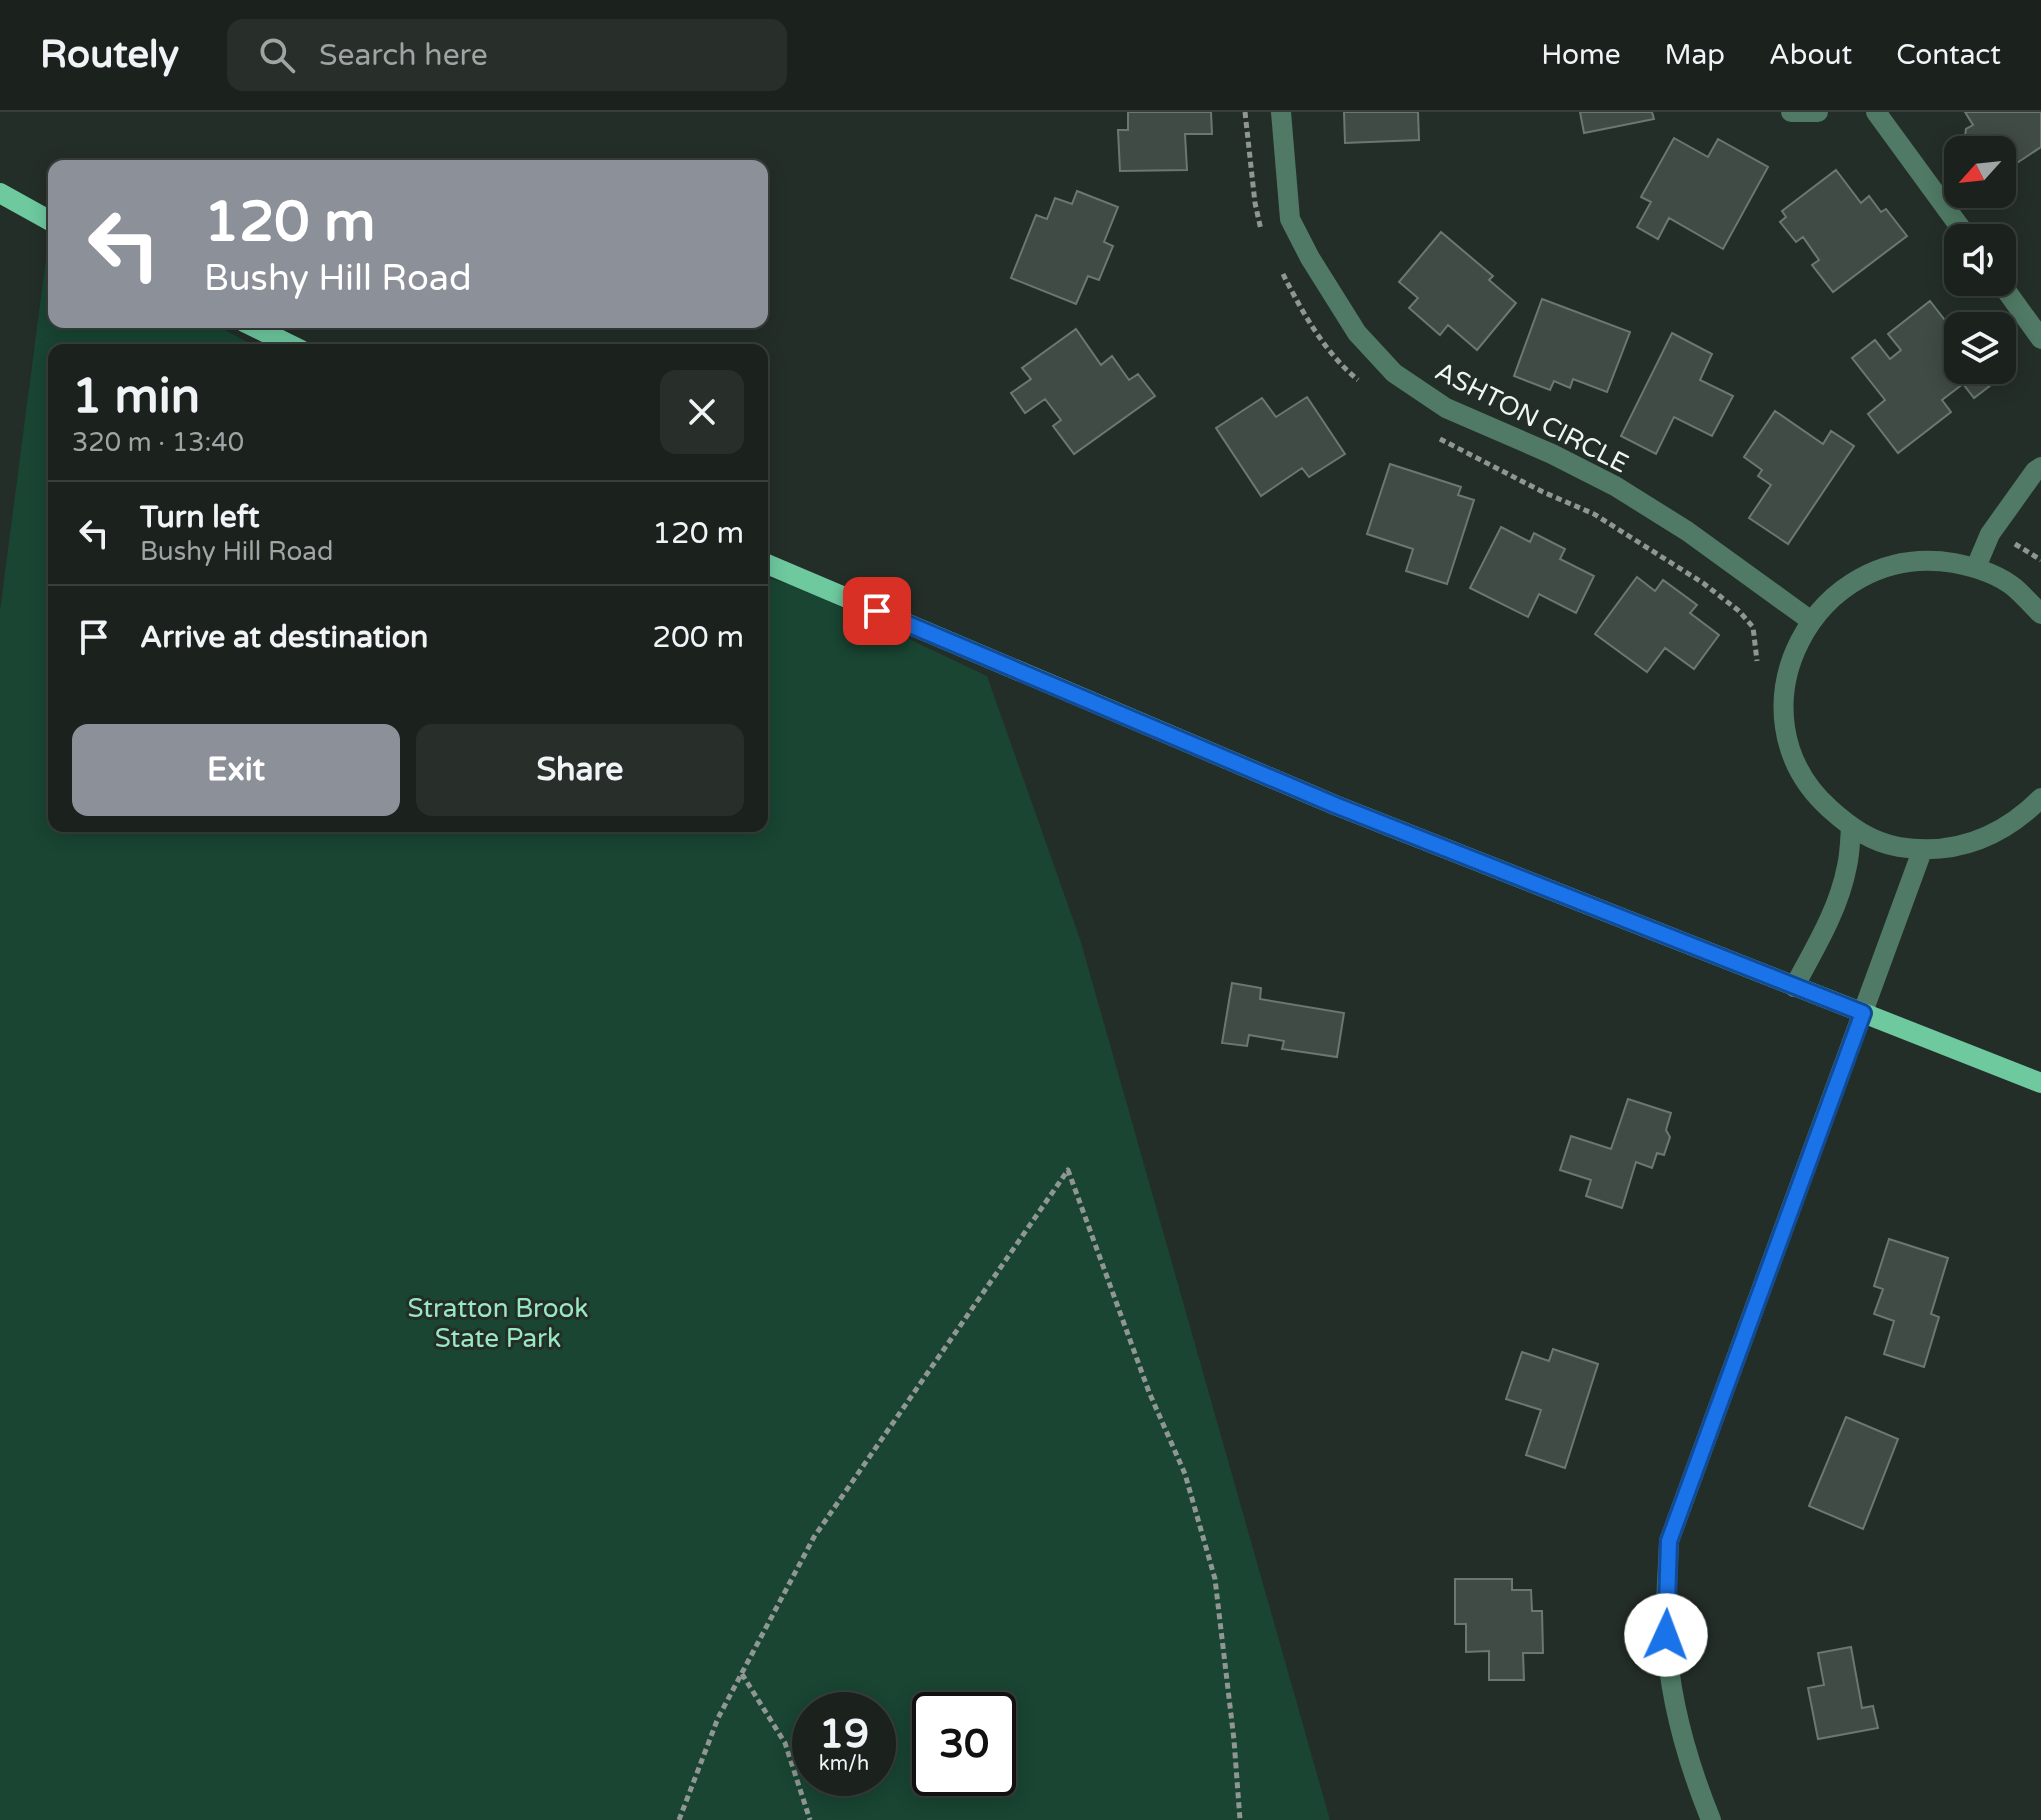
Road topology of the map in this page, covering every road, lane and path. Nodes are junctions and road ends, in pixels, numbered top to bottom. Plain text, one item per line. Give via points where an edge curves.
1 (1281, 112) edge
2 (1791, 112) edge
3 (1818, 112) edge
4 (1876, 112) edge
5 (0, 193) edge
6 (48, 220) edge
7 (1958, 224) edge
8 (2010, 296) edge
9 (256, 328) edge
10 (2041, 339) edge
11 (289, 344) edge
12 (2041, 467) edge
13 (768, 565) edge
14 (1976, 567) junction
15 (2041, 614) edge
16 (1810, 620) junction
17 (2041, 799) edge
18 (1851, 828) junction
19 (1922, 851) junction
20 (1794, 987) junction
21 (1863, 1013) junction
22 (2041, 1083) edge
23 (741, 1673) junction
24 (679, 1820) edge
25 (810, 1820) edge
26 (1240, 1820) edge
27 (1711, 1820) edge

1 - 16 street, ASHTON CIRCLE via 1290,219 1357,333 1394,373 1446,408 1615,486
2 - 3 street
4 - 7 street
5 - 6 main road
8 - 10 street
9 - 11 main road
12 - 14 street via 1990,534
13 - 20 main road via 1335,805
14 - 15 street via 2014,587
14 - 16 street via 1930,559 1884,566 1843,587
16 - 18 street via 1789,663 1783,710 1793,756 1816,797
17 - 19 street via 1987,839
18 - 19 street via 1885,844
18 - 20 street via 1839,895
19 - 21 street
20 - 21 main road
21 - 22 main road
21 - 27 street via 1669,1541 1666,1635 1673,1688 1683,1746
23 - 24 path
23 - 25 path via 785,1743
23 - 26 path via 814,1537 1068,1170 1149,1392 1185,1474 1215,1579

